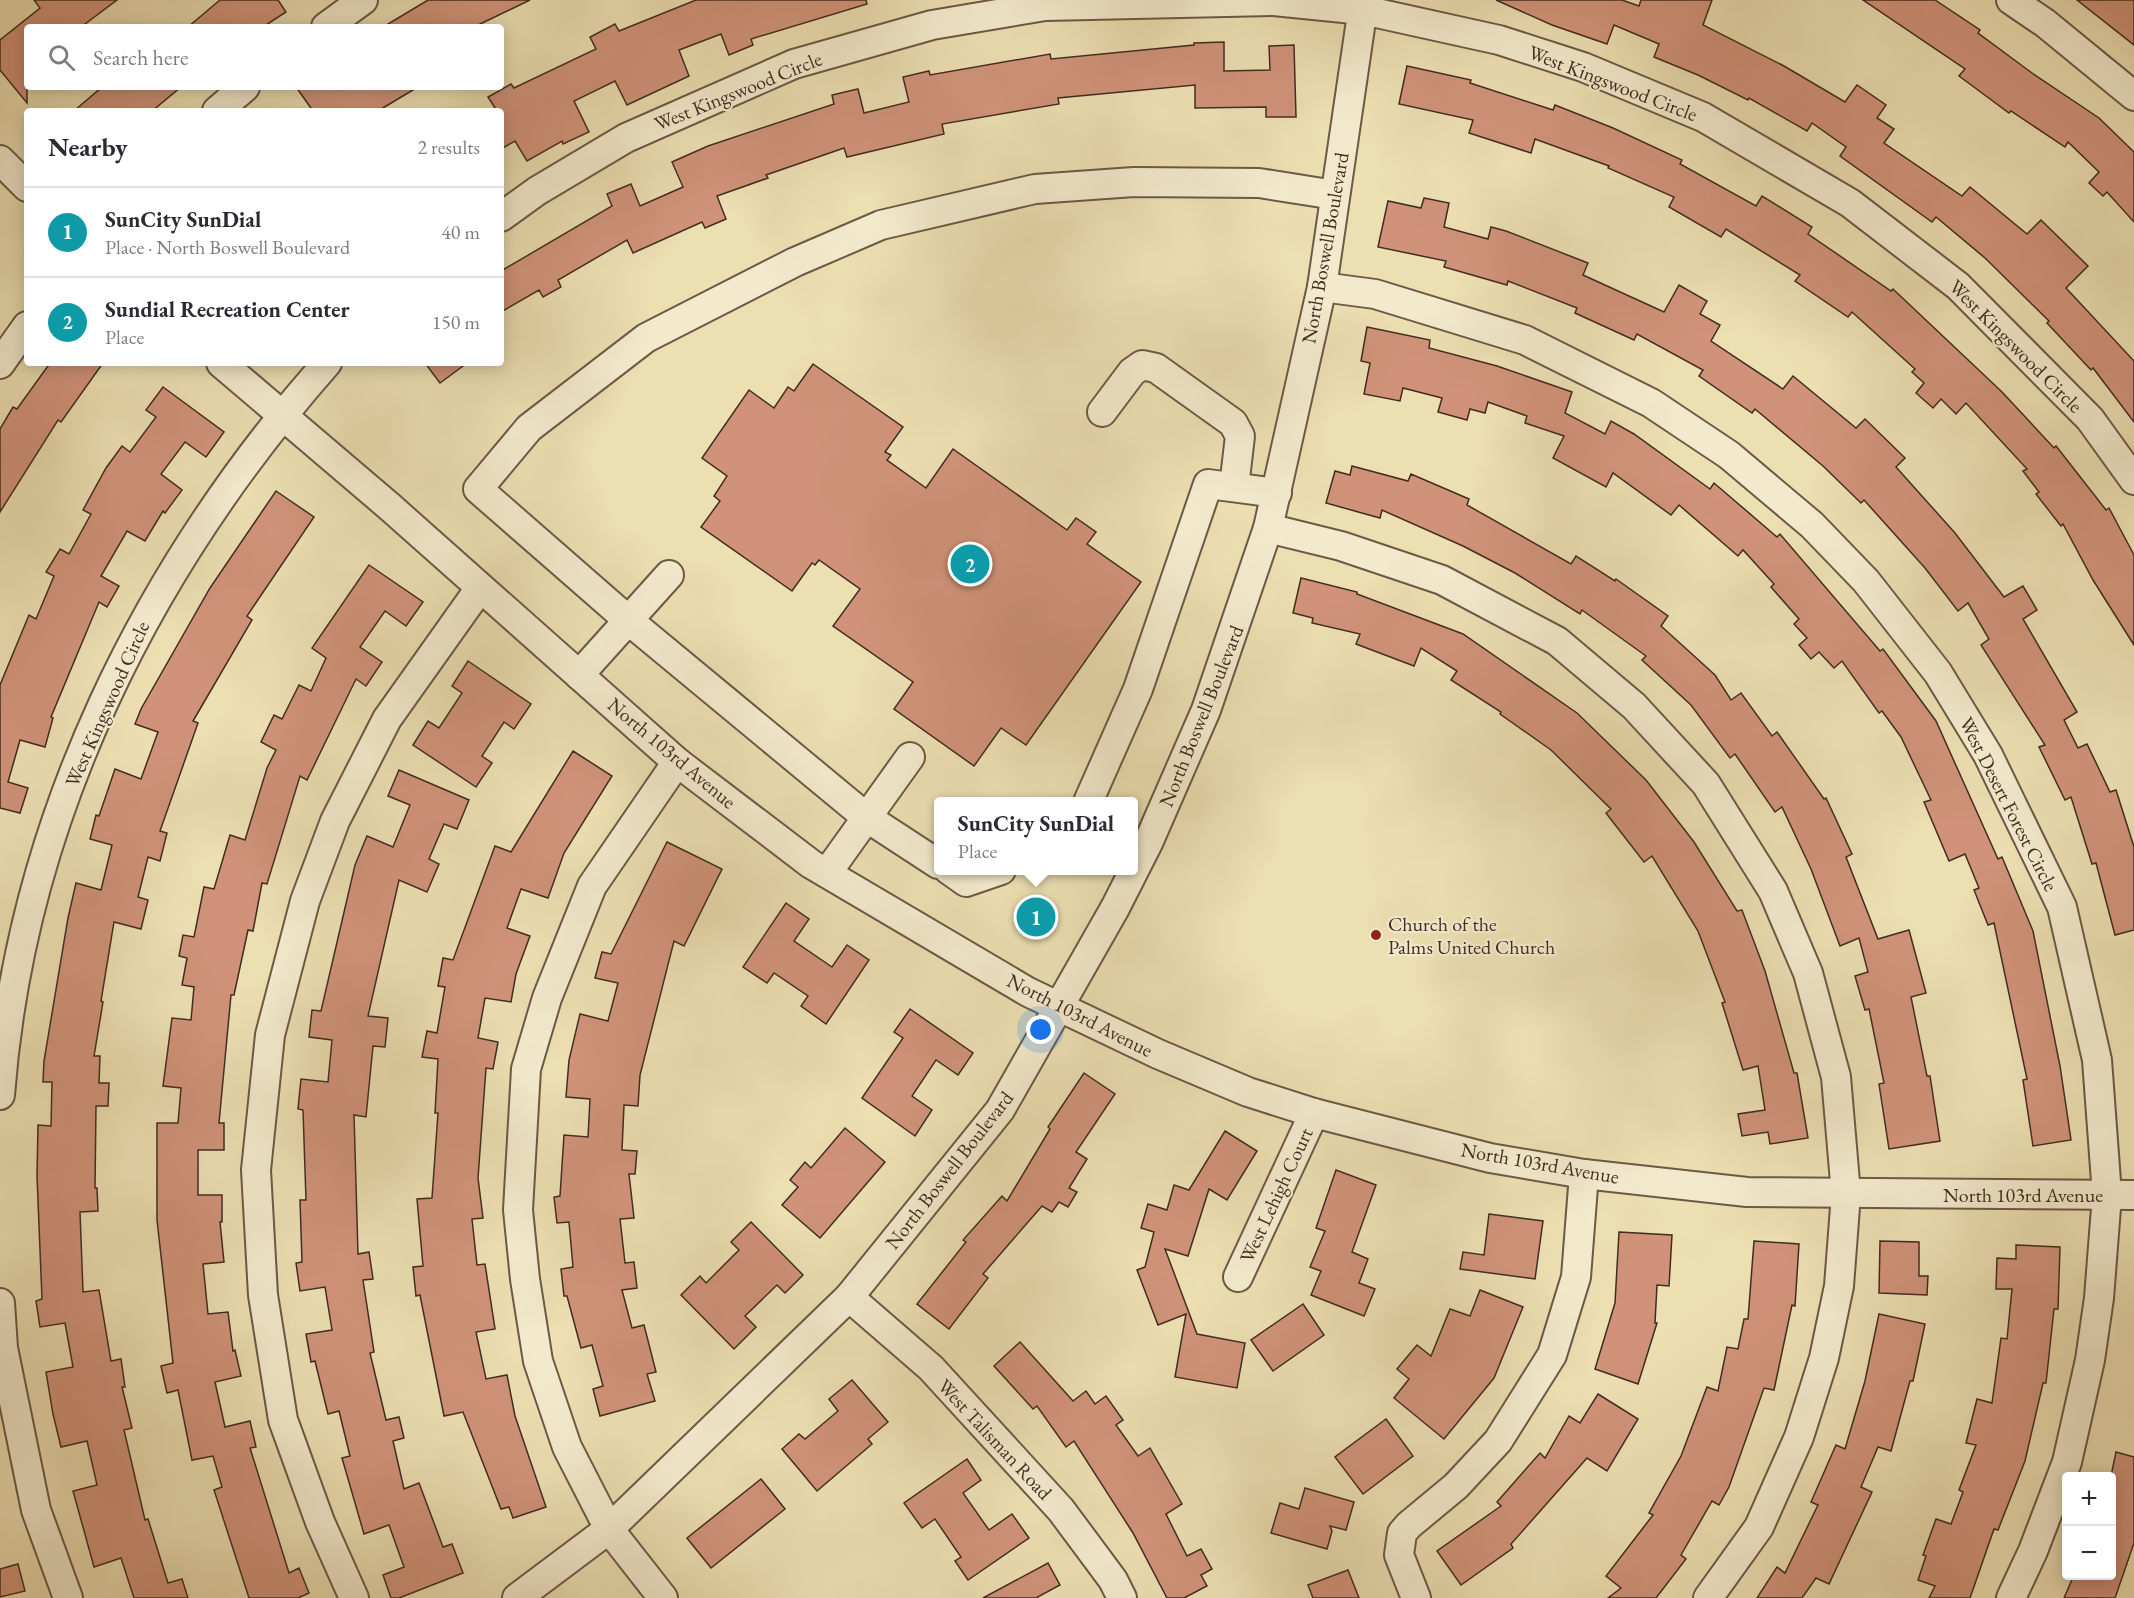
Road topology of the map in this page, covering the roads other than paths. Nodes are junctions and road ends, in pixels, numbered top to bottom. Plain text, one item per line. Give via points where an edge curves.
1 (363, 0) edge
2 (2011, 0) edge
3 (1363, 5) edge
4 (330, 24) edge
5 (242, 90) edge
6 (2134, 96) edge
7 (220, 108) edge
8 (0, 160) edge
9 (24, 184) edge
10 (1335, 195) junction
11 (504, 215) edge
12 (1322, 287) junction
13 (24, 330) edge
14 (0, 363) edge
15 (224, 366) edge
16 (324, 366) edge
17 (1102, 412) dead end
18 (281, 415) junction
19 (2134, 480) edge
20 (1234, 488) junction
21 (1277, 493) junction
22 (1268, 528) junction
23 (669, 575) dead end
24 (480, 588) junction
25 (628, 620) junction
26 (579, 675) junction
27 (910, 757) dead end
28 (677, 762) junction
29 (1090, 797) edge
30 (866, 817) junction
31 (934, 861) edge
32 (1138, 861) edge
33 (827, 873) junction
34 (956, 875) edge
35 (986, 875) edge
36 (1131, 875) edge
37 (1059, 1008) junction
38 (0, 1095) edge
39 (1314, 1113) junction
40 (1584, 1174) junction
41 (1846, 1194) junction
42 (2120, 1195) edge
43 (1238, 1277) dead end
44 (849, 1297) junction
45 (0, 1303) edge
46 (609, 1529) junction
47 (68, 1598) edge
48 (354, 1598) edge
49 (517, 1598) edge
50 (663, 1598) edge
51 (1122, 1598) edge
52 (1416, 1598) edge
53 (1708, 1598) edge
54 (2011, 1598) edge

1 - 4 street
2 - 6 street
3 - 10 street, North Boswell Boulevard
3 - 11 street, West Kingswood Circle via 1274,1 1045,6 932,25 794,64 626,138
3 - 19 street, West Kingswood Circle via 1499,40 1583,67 1703,117 1850,203 1958,286 2090,419
5 - 7 street
8 - 9 street
10 - 12 street, North Boswell Boulevard
10 - 25 street via 1259,183 1134,182 1035,189 881,225 795,262 646,338 529,428 478,489
12 - 21 street, North Boswell Boulevard
12 - 42 street, West Desert Forest Circle via 1375,294 1525,340 1651,403 1729,455 1812,525 1866,581 1938,673 1988,755 2061,907 2097,1060
13 - 14 street
15 - 18 street, North 103rd Avenue
16 - 18 street, West Kingswood Circle
17 - 20 street via 1132,372 1143,365 1156,368 1233,423 1240,436
18 - 24 street, North 103rd Avenue
18 - 38 street, West Kingswood Circle via 208,514 140,626 89,734 42,858 17,968
20 - 21 street
20 - 29 street via 1208,484 1138,689
21 - 22 street, North Boswell Boulevard
22 - 32 street, North Boswell Boulevard via 1217,684
22 - 41 street via 1341,546 1442,580 1557,641 1634,706 1706,784 1773,891 1808,973 1836,1077
23 - 25 street
24 - 26 street, North 103rd Avenue
24 - 48 street via 387,719 335,821 305,901 270,1035 256,1170 263,1295 283,1420 320,1522
25 - 26 street
25 - 30 street
26 - 28 street, North 103rd Avenue
27 - 30 street
28 - 33 street, North 103rd Avenue
28 - 46 street via 592,886 546,998 526,1069 518,1210 538,1361 567,1447
30 - 31 street
30 - 33 street
33 - 37 street, North 103rd Avenue
34 - 35 street via 966,882
36 - 37 street, North Boswell Boulevard
37 - 39 street, North 103rd Avenue via 1248,1092
37 - 44 street, North Boswell Boulevard via 1000,1110
39 - 40 street, North 103rd Avenue via 1490,1158
39 - 43 street, West Lehigh Court
40 - 41 street, North 103rd Avenue via 1747,1192
40 - 52 street via 1576,1277 1552,1355 1498,1442 1456,1486 1402,1533 1399,1555
41 - 42 street, North 103rd Avenue
41 - 53 street via 1839,1286 1813,1397 1759,1527
42 - 54 street, West Desert Forest Circle via 2067,1462
44 - 46 street, North Boswell Boulevard
44 - 51 street, West Talisman Road via 931,1368 1061,1510
45 - 47 street via 3,1348 36,1510
46 - 49 street, North Boswell Boulevard
46 - 50 street

